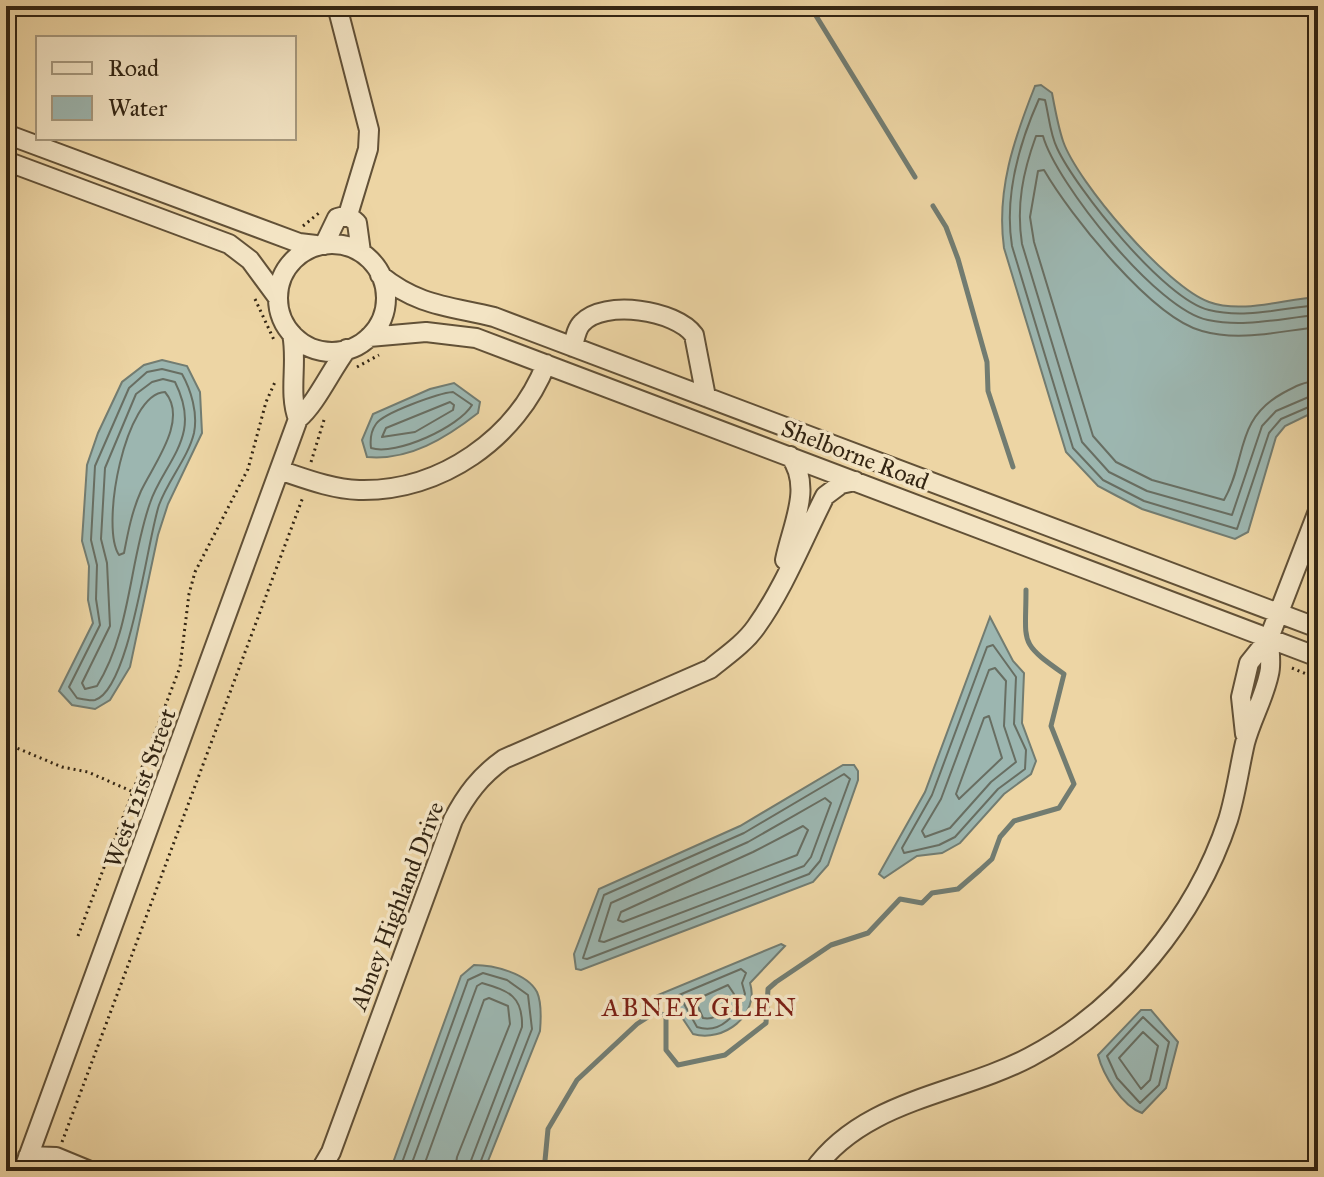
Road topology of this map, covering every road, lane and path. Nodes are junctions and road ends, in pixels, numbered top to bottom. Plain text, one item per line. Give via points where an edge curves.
1 (337, 6) edge
2 (6, 134) edge
3 (6, 161) edge
4 (323, 207) dead end
5 (348, 215) junction
6 (297, 227) dead end
7 (320, 245) junction
8 (361, 252) junction
9 (380, 275) junction
10 (252, 288) dead end
11 (278, 298) junction
12 (369, 337) junction
13 (284, 339) junction
14 (573, 347) junction
15 (347, 349) junction
16 (386, 351) dead end
17 (546, 364) junction
18 (354, 368) dead end
19 (277, 378) dead end
20 (706, 397) junction
21 (325, 416) dead end
22 (298, 419) junction
23 (790, 456) junction
24 (282, 471) junction
25 (307, 479) junction
26 (855, 481) junction
27 (1318, 511) edge
28 (779, 586) junction
29 (1274, 625) junction
30 (1318, 628) edge
31 (1318, 657) edge
32 (1296, 670) dead end
33 (1318, 679) edge
34 (12, 746) dead end
35 (133, 792) junction
36 (78, 936) dead end
37 (64, 1136) dead end
38 (26, 1164) edge
39 (41, 1171) edge
40 (90, 1171) edge
41 (320, 1171) edge
42 (813, 1171) edge

1 - 5 street via 369,130
2 - 7 street via 299,243
3 - 11 street via 229,244 250,260
4 - 6 path via 305,226
5 - 7 street via 337,218
5 - 8 street via 357,223
7 - 8 street
7 - 11 street via 287,268
8 - 9 street
9 - 12 street via 384,310
9 - 14 street, Shelborne Road via 427,304 494,317
10 - 13 path
11 - 13 street
12 - 15 street
12 - 17 street, Shelborne Road via 457,334
13 - 15 street via 314,348
13 - 22 street, West 121st Street via 297,358 292,404
14 - 20 street, Shelborne Road
14 - 20 street via 583,322 593,315 632,310 668,317 694,335
15 - 22 street, West 121st Street via 310,409
16 - 18 path
17 - 23 street, Shelborne Road
17 - 25 street via 529,401 507,428 443,472 360,490
19 - 35 path via 248,469 195,572 180,667
20 - 29 street, Shelborne Road
21 - 25 path
22 - 24 street, West 121st Street
23 - 26 street, Shelborne Road
23 - 28 street, Abney Highland Drive via 800,469 802,495
24 - 25 street
24 - 38 street, West 121st Street
25 - 37 path
26 - 28 street, Abney Highland Drive via 825,496
26 - 29 street, Shelborne Road
27 - 29 street
28 - 41 street, Abney Highland Drive via 755,628 710,669 504,759 465,797
29 - 30 street, Shelborne Road
29 - 31 street, Shelborne Road
29 - 42 street via 1270,673 1246,741 1227,822 1198,890 1129,981 1033,1056 880,1115 845,1139
32 - 33 path
34 - 35 path
35 - 36 path
38 - 39 street
38 - 40 street via 56,1157

